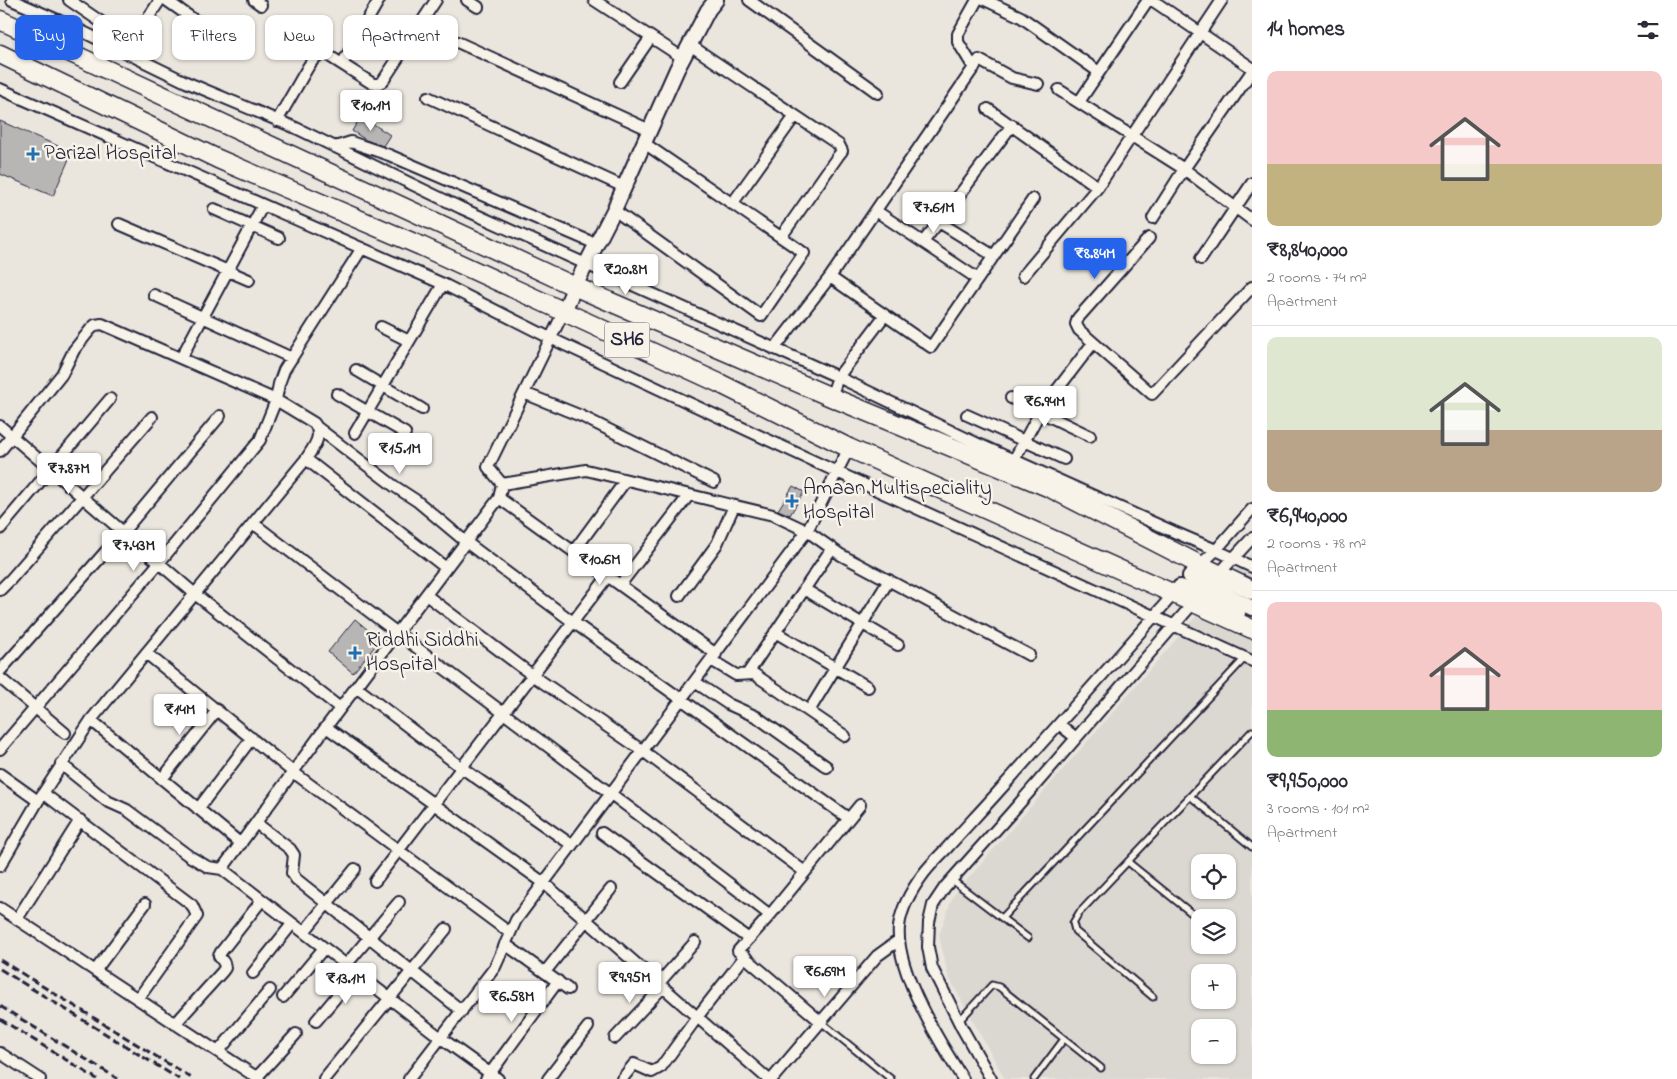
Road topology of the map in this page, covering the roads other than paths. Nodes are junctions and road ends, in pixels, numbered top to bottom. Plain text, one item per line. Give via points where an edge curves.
1 (12, 0) edge
2 (69, 0) edge
3 (160, 0) edge
4 (166, 0) edge
5 (380, 0) edge
6 (436, 0) edge
7 (467, 0) edge
8 (594, 0) edge
9 (716, 0) edge
10 (749, 0) edge
11 (977, 0) edge
12 (985, 0) edge
13 (1012, 0) edge
14 (1148, 0) edge
15 (1152, 0) edge
16 (1222, 0) edge
17 (478, 7) dead end
18 (1006, 9) junction
19 (150, 15) edge
20 (187, 15) edge
21 (426, 15) edge
22 (93, 16) edge
23 (0, 20) edge
24 (1200, 33) junction
25 (93, 37) edge
26 (652, 37) junction
27 (458, 44) edge
28 (690, 44) junction
29 (0, 54) edge
30 (683, 58) junction
31 (140, 60) edge
32 (397, 60) edge
33 (342, 64) junction
34 (974, 68) junction
35 (1252, 70) edge
36 (1099, 72) junction
37 (620, 82) dead end
38 (1038, 84) dead end
39 (0, 89) edge
40 (1059, 90) dead end
41 (878, 93) dead end
42 (428, 97) dead end
43 (1079, 102) junction
44 (988, 109) dead end
45 (795, 116) junction
46 (277, 121) junction
47 (1012, 126) junction
48 (1132, 136) junction
49 (647, 137) junction
50 (335, 147) junction
51 (1184, 169) junction
52 (1252, 183) edge
53 (624, 186) junction
54 (1098, 187) junction
55 (1033, 199) dead end
56 (732, 204) junction
57 (263, 205) junction
58 (1235, 207) junction
59 (214, 209) dead end
60 (614, 210) junction
61 (876, 211) junction
62 (1153, 218) dead end
63 (1252, 220) edge
64 (939, 222) junction
65 (118, 224) dead end
66 (252, 226) junction
67 (279, 238) dead end
68 (781, 238) junction
69 (1149, 238) dead end
70 (923, 242) junction
71 (596, 244) junction
72 (362, 248) junction
73 (994, 256) junction
74 (1201, 259) dead end
75 (586, 264) junction
76 (228, 271) junction
77 (1023, 276) dead end
78 (830, 277) junction
79 (978, 279) junction
80 (249, 280) dead end
81 (443, 284) junction
82 (575, 286) junction
83 (1252, 287) edge
84 (154, 295) dead end
85 (564, 310) junction
86 (885, 316) junction
87 (203, 317) junction
88 (381, 327) dead end
89 (550, 338) junction
90 (409, 341) junction
91 (1093, 343) junction
92 (774, 349) junction
93 (181, 358) junction
94 (292, 358) junction
95 (356, 370) dead end
96 (838, 377) junction
97 (383, 385) junction
98 (524, 393) junction
99 (338, 394) dead end
100 (831, 397) junction
101 (1011, 398) dead end
102 (110, 399) dead end
103 (276, 400) junction
104 (422, 409) dead end
105 (367, 412) junction
106 (1040, 412) junction
107 (967, 415) dead end
108 (220, 416) dead end
109 (152, 417) dead end
110 (0, 426) edge
111 (318, 428) junction
112 (354, 433) dead end
113 (406, 433) dead end
114 (12, 436) junction
115 (1090, 436) dead end
116 (1025, 440) junction
117 (849, 448) junction
118 (0, 451) edge
119 (306, 459) junction
120 (1064, 459) dead end
121 (1014, 460) junction
122 (51, 470) junction
123 (837, 472) junction
124 (626, 480) junction
125 (714, 482) dead end
126 (502, 484) junction
127 (689, 495) junction
128 (83, 498) junction
129 (499, 498) junction
130 (734, 506) junction
131 (1252, 509) edge
132 (253, 523) junction
133 (0, 529) edge
134 (807, 531) junction
135 (123, 532) junction
136 (1252, 538) edge
137 (466, 542) junction
138 (832, 548) junction
139 (1216, 550) junction
140 (574, 551) junction
141 (1234, 558) junction
142 (159, 563) junction
143 (1252, 567) edge
144 (446, 568) junction
145 (608, 576) junction
146 (889, 580) junction
147 (1186, 581) junction
148 (620, 585) junction
149 (804, 589) junction
150 (0, 590) edge
151 (1205, 590) junction
152 (1252, 590) edge
153 (195, 594) junction
154 (426, 594) junction
155 (679, 596) dead end
156 (1252, 608) edge
157 (1154, 617) junction
158 (1252, 620) edge
159 (573, 622) junction
160 (862, 624) junction
161 (1174, 626) junction
162 (1252, 629) edge
163 (775, 632) junction
164 (396, 634) junction
165 (898, 645) dead end
166 (146, 653) junction
167 (1029, 655) dead end
168 (713, 657) junction
169 (1249, 660) edge
170 (836, 667) junction
171 (0, 671) edge
172 (748, 674) junction
173 (532, 675) junction
174 (0, 678) edge
175 (695, 682) junction
176 (356, 687) junction
177 (868, 687) dead end
178 (681, 700) junction
179 (35, 708) junction
180 (340, 708) junction
181 (217, 710) junction
182 (809, 711) junction
183 (504, 713) junction
184 (90, 720) junction
185 (1059, 724) junction
186 (326, 727) junction
187 (1252, 731) edge
188 (65, 732) dead end
189 (845, 736) dead end
190 (252, 738) junction
191 (1076, 738) junction
192 (0, 749) edge
193 (643, 750) junction
194 (61, 764) junction
195 (827, 767) dead end
196 (462, 768) junction
197 (293, 772) junction
198 (0, 774) edge
199 (162, 779) junction
200 (611, 793) junction
201 (1190, 796) junction
202 (40, 797) junction
203 (434, 804) junction
204 (860, 805) dead end
205 (198, 809) junction
206 (848, 818) junction
207 (80, 820) junction
208 (256, 823) junction
209 (602, 833) dead end
210 (241, 844) junction
211 (572, 845) junction
212 (1252, 847) edge
213 (4, 851) edge
214 (398, 851) junction
215 (1128, 862) junction
216 (0, 866) edge
217 (355, 869) dead end
218 (222, 870) junction
219 (805, 872) junction
220 (952, 880) junction
221 (375, 882) dead end
222 (544, 883) junction
223 (611, 889) dead end
224 (262, 900) junction
225 (399, 902) dead end
226 (145, 904) dead end
227 (327, 904) junction
228 (0, 908) edge
229 (1191, 913) edge
230 (770, 915) junction
231 (1002, 918) junction
232 (17, 919) junction
233 (586, 920) junction
234 (292, 924) junction
235 (446, 929) dead end
236 (304, 932) junction
237 (510, 932) junction
238 (370, 938) junction
239 (1028, 938) dead end
240 (749, 939) junction
241 (899, 940) junction
242 (695, 942) dead end
243 (505, 944) junction
244 (324, 948) junction
245 (745, 956) junction
246 (346, 965) junction
247 (95, 971) junction
248 (412, 971) junction
249 (545, 972) junction
250 (253, 973) dead end
251 (356, 973) junction
252 (558, 981) junction
253 (661, 985) junction
254 (568, 989) dead end
255 (270, 990) dead end
256 (283, 997) dead end
257 (1153, 997) dead end
258 (390, 998) junction
259 (138, 999) junction
260 (462, 1011) junction
261 (698, 1016) junction
262 (316, 1021) dead end
263 (821, 1022) junction
264 (958, 1022) junction
265 (175, 1024) junction
266 (588, 1026) dead end
267 (296, 1034) dead end
268 (441, 1038) junction
269 (615, 1038) dead end
270 (1064, 1039) junction
271 (218, 1052) junction
272 (0, 1053) edge
273 (1101, 1068) dead end
274 (491, 1077) edge
275 (258, 1078) edge
276 (40, 1079) edge
277 (324, 1079) edge
278 (409, 1079) edge
279 (548, 1079) edge
280 (622, 1079) edge
281 (770, 1079) edge
282 (891, 1079) edge
283 (963, 1079) edge
284 (991, 1079) edge
285 (1034, 1079) edge

1 - 25 street
2 - 22 street
3 - 19 street
4 - 20 street
5 - 33 street
6 - 21 street
7 - 17 street
8 - 26 street
9 - 28 street
10 - 41 street
11 - 34 street via 958,34 958,42
12 - 18 street
13 - 18 street
14 - 36 street
15 - 24 street
16 - 24 street
18 - 36 street
23 - 82 highway
24 - 35 street
24 - 48 street
26 - 30 street
26 - 37 street
27 - 49 street
28 - 30 street
28 - 45 street
29 - 85 highway, SH6 via 218,159
30 - 49 street
31 - 46 street
32 - 33 street via 378,84
33 - 46 street via 326,54 314,59
34 - 38 street via 979,60 1012,78
34 - 61 street
35 - 51 street
36 - 43 street
39 - 57 street
40 - 43 street
42 - 53 street
43 - 48 street
44 - 47 street
45 - 56 street
45 - 68 street via 839,145 842,151
46 - 50 street
47 - 54 street
47 - 64 street
48 - 51 street
48 - 54 street
49 - 53 street
49 - 56 street
50 - 71 street via 351,142 389,155
50 - 75 street
51 - 58 street
51 - 62 street
52 - 58 street
53 - 60 street
54 - 77 street
55 - 73 street
56 - 68 street
57 - 66 street
57 - 72 street
58 - 63 street
58 - 74 street
59 - 66 street
60 - 68 street via 761,316 804,253
60 - 71 street
61 - 70 street
61 - 78 street
64 - 70 street
64 - 73 street
65 - 76 street
66 - 67 street
66 - 76 street
69 - 91 street via 1078,318 1079,330
70 - 79 street
71 - 75 street
72 - 81 street
72 - 94 street
73 - 79 street
75 - 82 street
75 - 92 street
76 - 80 street
76 - 87 street
78 - 86 street
78 - 92 street
79 - 86 street via 930,347
81 - 89 street
81 - 90 street
82 - 85 street
82 - 100 highway
83 - 91 street via 1152,394
84 - 87 street
85 - 89 street
85 - 117 highway, SH6
86 - 96 street
87 - 93 street
87 - 94 street
88 - 90 street
89 - 98 street
89 - 123 street
90 - 97 street
91 - 106 street
92 - 96 street
93 - 103 street
93 - 114 street via 108,326 95,325 74,350 62,374
94 - 103 street via 280,378
95 - 97 street
96 - 100 street
96 - 121 street
97 - 104 street
97 - 105 street
98 - 125 street via 581,416
98 - 126 street via 488,467
99 - 105 street
100 - 147 highway via 1050,488
101 - 106 street
102 - 122 street
103 - 111 street
103 - 142 street via 260,440
105 - 112 street
105 - 113 street
106 - 115 street
106 - 116 street
107 - 116 street
108 - 135 street
109 - 128 street
110 - 114 street
111 - 119 street via 318,439
111 - 137 street via 417,501
114 - 118 street
114 - 122 street
116 - 120 street
116 - 121 street
117 - 123 street
117 - 147 highway, SH6
119 - 132 street
119 - 144 street
121 - 139 street
122 - 128 street
122 - 133 street
123 - 134 street
123 - 157 street
124 - 126 street via 586,470
124 - 127 street
124 - 140 street
126 - 129 street
127 - 130 street
127 - 148 street
128 - 135 street
128 - 150 street
129 - 137 street
129 - 140 street
130 - 134 street via 773,515
130 - 155 street via 716,544
131 - 139 street
132 - 153 street
132 - 164 street
134 - 138 street
134 - 168 street
135 - 142 street
135 - 171 street
136 - 141 street
137 - 144 street
137 - 159 street
138 - 146 street
138 - 149 street
139 - 141 street
139 - 147 street
140 - 145 street
141 - 143 street
141 - 151 street
142 - 153 street
142 - 179 street
144 - 154 street
145 - 148 street
145 - 159 street
146 - 160 street
146 - 167 street
147 - 151 highway, SH6
147 - 151 highway
147 - 157 street
148 - 168 street
149 - 160 street
149 - 163 street
151 - 152 highway
151 - 156 street
151 - 158 street
151 - 161 street
151 - 162 highway, SH6
153 - 166 street
153 - 180 street
154 - 164 street
154 - 173 street
157 - 161 street
157 - 185 street
159 - 173 street
159 - 178 street
160 - 165 street
160 - 170 street
161 - 169 street
161 - 191 street
163 - 170 street
163 - 172 street
164 - 176 street
164 - 183 street
166 - 181 street
166 - 184 street
168 - 172 street via 736,675
168 - 175 street
169 - 231 lane
170 - 177 street
170 - 182 street
172 - 182 street via 754,674
173 - 183 street
173 - 193 street
174 - 179 street
175 - 178 street
175 - 195 street via 728,704 757,717
176 - 180 street
176 - 196 street
178 - 193 street
178 - 206 street
179 - 188 street
179 - 192 street
180 - 186 street
181 - 190 street
181 - 199 street
182 - 189 street
183 - 196 street
183 - 200 street
184 - 194 street
184 - 199 street
185 - 191 street
185 - 241 street via 926,871 909,895 899,926
186 - 197 street
186 - 203 street
187 - 201 lane
190 - 197 street
190 - 205 street
191 - 220 street
193 - 200 street
193 - 219 street
194 - 202 street
194 - 218 street via 107,801 127,810 189,856 208,867
196 - 203 street
196 - 211 street
197 - 208 street
197 - 214 street
198 - 202 street
199 - 205 street
200 - 211 street
200 - 230 street
201 - 212 lane
201 - 215 lane
202 - 207 street
202 - 213 street
203 - 214 street
203 - 222 street
204 - 206 street
205 - 210 street
206 - 219 street
207 - 232 street
207 - 259 street via 196,911 197,916
208 - 210 street
208 - 227 street via 290,849 294,855 292,873 296,880
209 - 240 street
210 - 218 street
211 - 222 street
213 - 216 street
214 - 221 street
214 - 237 street
215 - 229 lane
215 - 257 lane via 1073,923 1075,931
217 - 227 street
218 - 224 street
219 - 230 street
220 - 231 lane
220 - 264 street via 933,905 928,947 932,968
222 - 233 street
222 - 237 street
223 - 233 street
224 - 234 street
224 - 265 street via 221,952 219,956 225,968
225 - 238 street
226 - 247 street
227 - 236 street
227 - 238 street
228 - 232 street
230 - 240 street
231 - 239 lane
232 - 247 street
233 - 249 street
233 - 253 street
234 - 236 street
234 - 250 street
235 - 248 street
236 - 244 street
237 - 243 street
238 - 246 street
238 - 248 street
240 - 245 street via 738,951
241 - 263 street via 877,956
241 - 283 street via 910,982 940,1043
242 - 253 street
243 - 249 street
243 - 260 street via 495,967
244 - 246 street
244 - 256 street
245 - 261 street
245 - 263 street
246 - 251 street
247 - 259 street
248 - 258 street
248 - 260 street
249 - 252 street
251 - 258 street
251 - 262 street
252 - 254 street
252 - 274 street
253 - 261 street
253 - 269 street
255 - 271 street
258 - 268 street
258 - 277 street
259 - 265 street
260 - 268 street
261 - 280 street via 662,1067 652,1072 634,1064
261 - 281 street
263 - 281 street
263 - 282 lane
264 - 270 lane via 992,985 999,987
264 - 284 street
265 - 271 street
266 - 279 street
267 - 275 street
268 - 274 street
268 - 278 street
270 - 273 lane
270 - 285 lane
271 - 275 street
272 - 276 street

